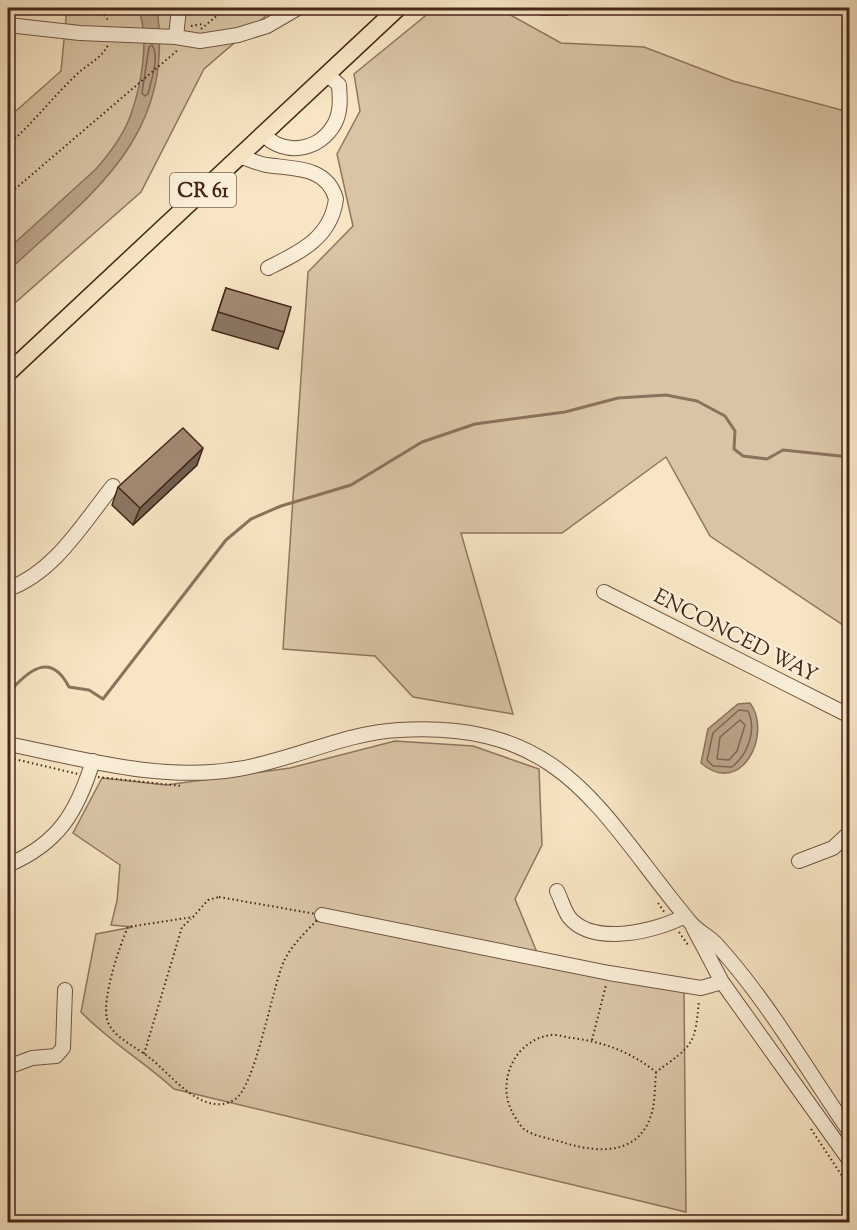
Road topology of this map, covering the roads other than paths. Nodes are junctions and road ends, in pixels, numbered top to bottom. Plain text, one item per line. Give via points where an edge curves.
1 (179, 8) edge
2 (298, 8) edge
3 (398, 8) edge
4 (543, 8) edge
5 (565, 8) edge
6 (8, 25) edge
7 (177, 32) junction
8 (327, 74) junction
9 (263, 134) junction
10 (239, 156) junction
11 (268, 268) dead end
12 (8, 373) edge
13 (113, 486) dead end
14 (8, 589) edge
15 (604, 592) dead end
16 (849, 716) edge
17 (8, 744) edge
18 (93, 761) junction
19 (849, 832) edge
20 (799, 861) dead end
21 (8, 865) edge
22 (557, 891) dead end
23 (322, 915) road end
24 (688, 921) junction
25 (722, 982) junction
26 (65, 990) dead end
27 (8, 1066) edge
28 (849, 1132) edge
29 (849, 1161) edge

1 - 7 street
2 - 7 street via 267,26 238,35 200,41
3 - 8 main road, CR 61
4 - 5 street
6 - 7 street via 109,29 161,38
8 - 9 main road, CR 61
8 - 9 street via 339,85 340,106 335,124 322,138 292,149 271,144
9 - 10 main road, CR 61
10 - 11 street via 264,165 310,171 327,181 336,199 330,223 320,236 303,251
10 - 12 main road, CR 61
13 - 14 street via 57,556 33,577
15 - 16 street, ENCONCED WAY
17 - 18 street
18 - 21 street via 67,823 53,837
18 - 24 street via 160,772 215,772 266,764 346,737 376,732 438,730 492,739 546,760 584,790
19 - 20 street via 833,848
22 - 24 street via 569,917 590,929 618,933 652,931
23 - 25 street via 609,973 700,988
24 - 25 street
24 - 28 street via 716,943
25 - 29 street
26 - 27 street via 63,1048 56,1056

